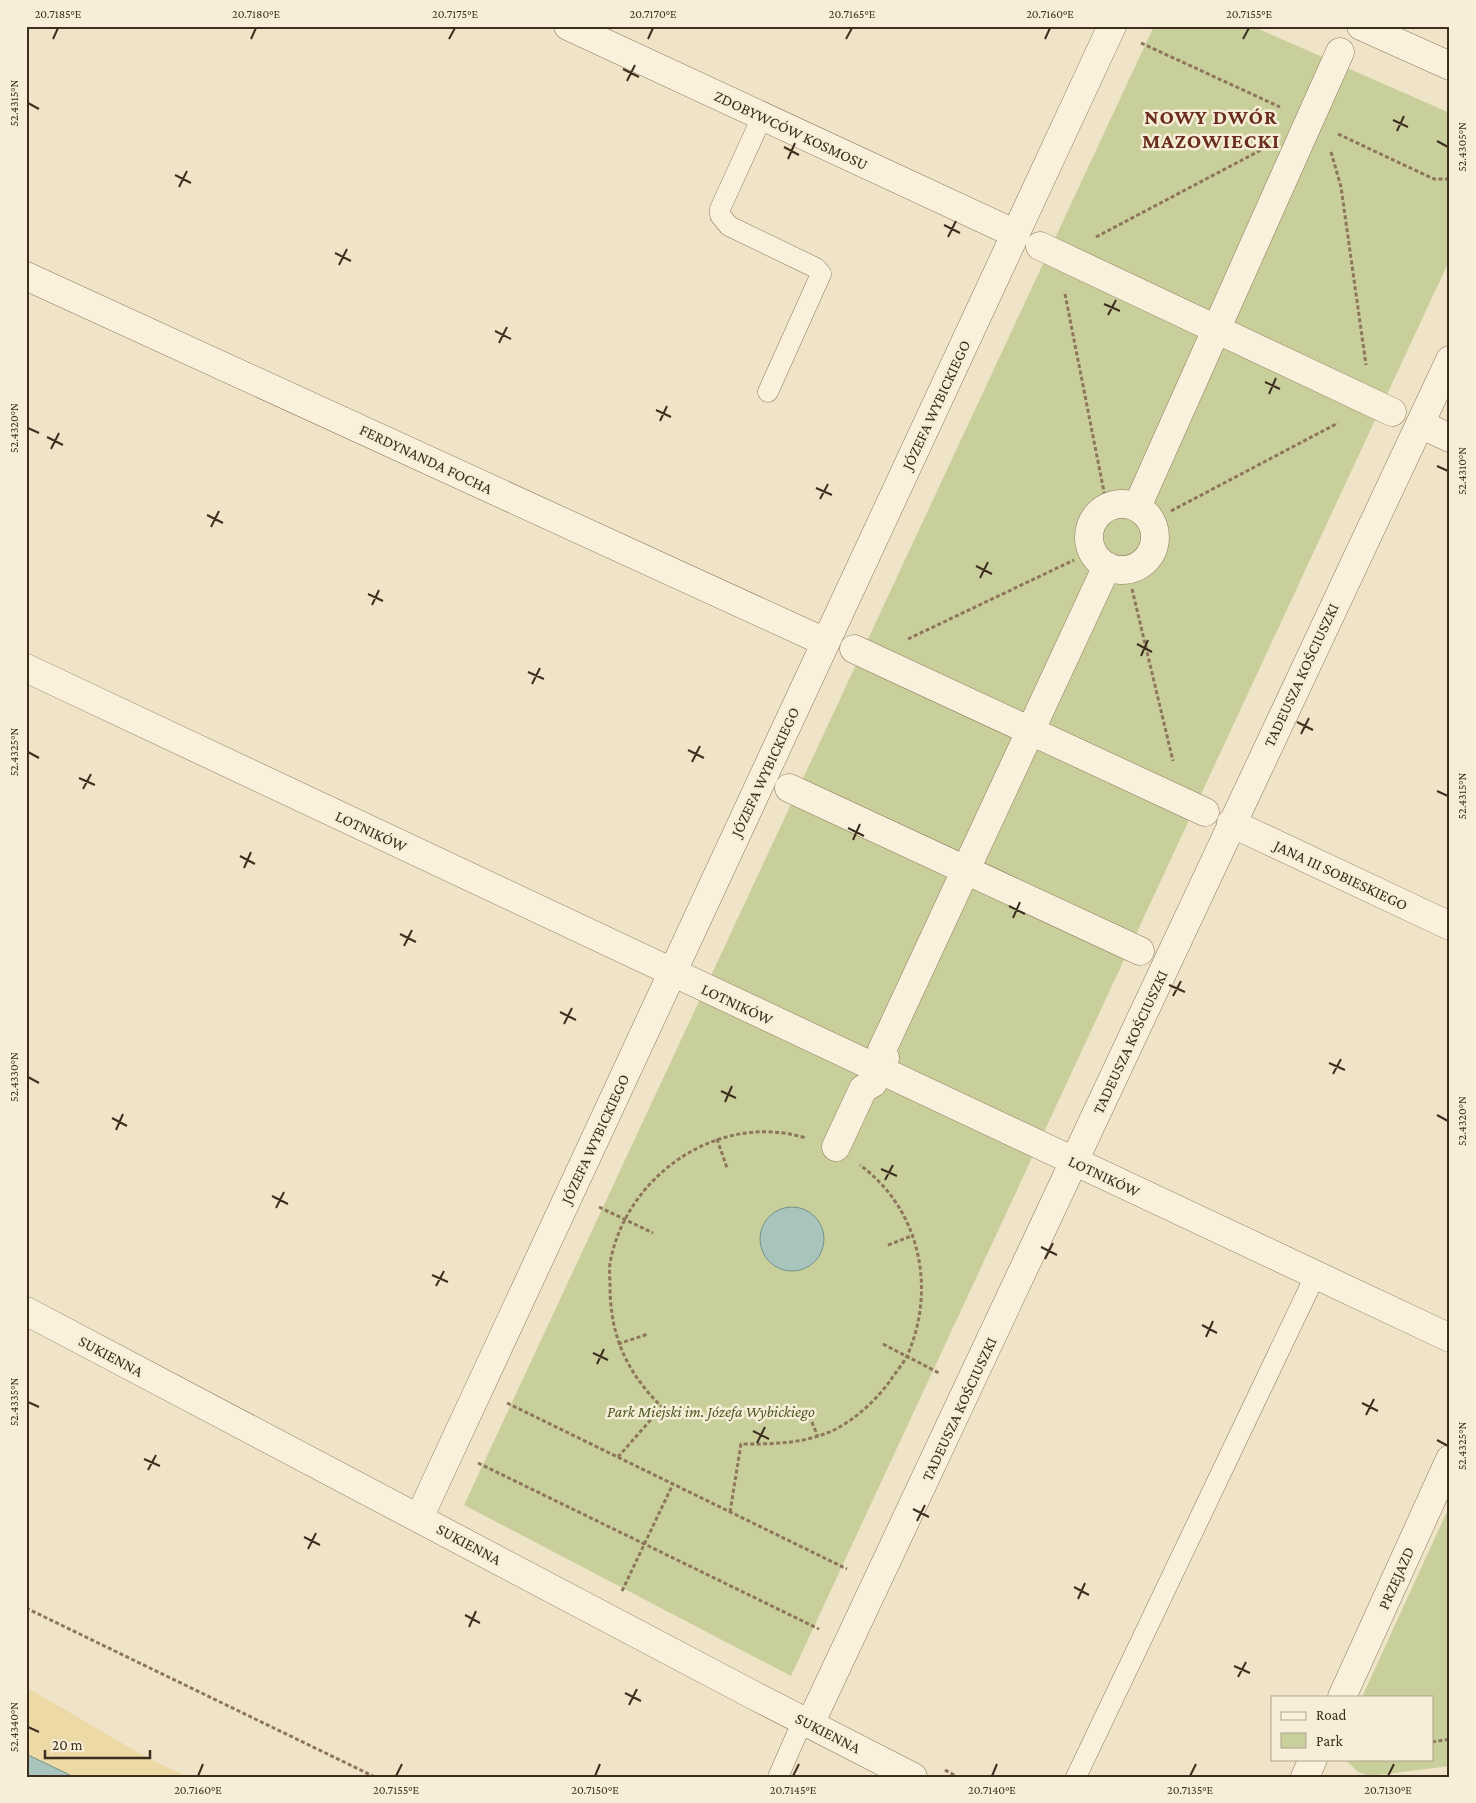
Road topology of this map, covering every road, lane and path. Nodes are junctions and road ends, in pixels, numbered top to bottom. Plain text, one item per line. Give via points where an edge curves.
1 (568, 26) edge
2 (1112, 26) edge
3 (1361, 26) edge
4 (1340, 52) dead end
5 (1450, 66) edge
6 (762, 117) junction
7 (1332, 131) dead end
8 (1263, 149) dead end
9 (1450, 179) edge
10 (1016, 234) junction
11 (1052, 252) junction
12 (26, 276) edge
13 (1216, 330) junction
14 (1450, 360) edge
15 (768, 392) dead end
16 (1383, 408) joint
17 (1420, 424) junction
18 (1450, 438) edge
19 (1107, 507) junction
20 (1145, 514) junction
21 (1109, 562) junction
22 (825, 642) junction
23 (862, 653) joint
24 (26, 668) edge
25 (1030, 731) junction
26 (789, 788) dead end
27 (1194, 807) joint
28 (1231, 823) junction
29 (965, 870) junction
30 (1450, 926) edge
31 (1140, 952) dead end
32 (672, 973) junction
33 (885, 1058) dead end
34 (873, 1083) dead end
35 (717, 1139) junction
36 (836, 1147) junction
37 (1074, 1162) junction
38 (727, 1168) dead end
39 (602, 1198) dead end
40 (598, 1206) junction
41 (593, 1215) dead end
42 (624, 1220) junction
43 (653, 1233) dead end
44 (914, 1235) junction
45 (888, 1245) dead end
46 (1315, 1276) junction
47 (26, 1311) edge
48 (648, 1334) dead end
49 (1450, 1338) edge
50 (618, 1344) junction
51 (883, 1344) dead end
52 (907, 1357) junction
53 (935, 1382) dead end
54 (510, 1394) dead end
55 (506, 1403) junction
56 (807, 1410) dead end
57 (502, 1411) dead end
58 (818, 1436) junction
59 (482, 1454) dead end
60 (618, 1457) junction
61 (1450, 1459) edge
62 (478, 1463) junction
63 (474, 1471) dead end
64 (673, 1484) junction
65 (730, 1512) junction
66 (419, 1518) junction
67 (644, 1544) junction
68 (852, 1560) dead end
69 (848, 1569) junction
70 (844, 1578) dead end
71 (620, 1596) dead end
72 (26, 1608) edge
73 (823, 1621) dead end
74 (819, 1630) junction
75 (815, 1638) dead end
76 (1342, 1696) edge
77 (806, 1722) junction
78 (1450, 1739) edge
79 (1434, 1742) edge
80 (1313, 1760) edge
81 (941, 1768) dead end
82 (374, 1777) edge
83 (778, 1777) edge
84 (913, 1777) edge
85 (958, 1777) edge
86 (1076, 1777) edge
87 (1305, 1777) edge

1 - 6 street, ZDOBYWCÓW KOSMOSU
2 - 10 street, JÓZEFA WYBICKIEGO
3 - 5 street
4 - 13 street
6 - 10 street, ZDOBYWCÓW KOSMOSU
6 - 15 lane via 720,215 729,226 816,268 821,274
7 - 9 path via 1434,179
8 - 11 path
10 - 22 street, JÓZEFA WYBICKIEGO
11 - 13 street
11 - 19 path
12 - 22 street, FERDYNANDA FOCHA
13 - 16 street
13 - 20 street
14 - 17 street, TADEUSZA KOŚCIUSZKI
16 - 20 path
17 - 18 street
17 - 28 street, TADEUSZA KOŚCIUSZKI
19 - 20 street via 1128,504
19 - 21 street via 1093,521 1090,542
20 - 21 street via 1155,542 1152,552 1137,566
21 - 23 path
21 - 25 street
21 - 27 path
22 - 32 street, JÓZEFA WYBICKIEGO
23 - 25 street
24 - 32 street, LOTNIKÓW
25 - 27 street
25 - 29 street
26 - 29 street
28 - 30 street, JANA III SOBIESKIEGO
28 - 37 street, TADEUSZA KOŚCIUSZKI
29 - 31 street
29 - 33 street via 882,1050
32 - 37 street, LOTNIKÓW
32 - 66 street, JÓZEFA WYBICKIEGO
34 - 36 street via 863,1089
35 - 36 path via 742,1132 791,1133
35 - 38 path
35 - 42 path via 694,1148 655,1176
36 - 44 path via 877,1178 906,1218
37 - 46 street, LOTNIKÓW
37 - 77 street, TADEUSZA KOŚCIUSZKI
39 - 40 path
40 - 41 path
40 - 42 path
42 - 43 path
42 - 50 path via 610,1263 610,1312
44 - 45 path
44 - 52 path via 921,1265 920,1314
46 - 49 street, LOTNIKÓW
46 - 86 lane
47 - 66 street, SUKIENNA
48 - 50 path
50 - 60 path via 625,1359 662,1407
51 - 52 path
52 - 53 path via 939,1372
52 - 58 path via 876,1400 836,1429
54 - 55 path
55 - 57 path
55 - 60 path
56 - 58 path
58 - 65 path via 789,1444 741,1444
59 - 62 path
60 - 64 path
61 - 76 street, PRZEJAZD
62 - 63 path
62 - 67 path
64 - 65 path
64 - 67 path
65 - 69 path
66 - 77 street, SUKIENNA
67 - 71 path
67 - 74 path
68 - 69 path
69 - 70 path
72 - 82 path
73 - 74 path
74 - 75 path
77 - 83 lane
77 - 84 street, SUKIENNA
78 - 79 path
80 - 87 street
81 - 85 path

